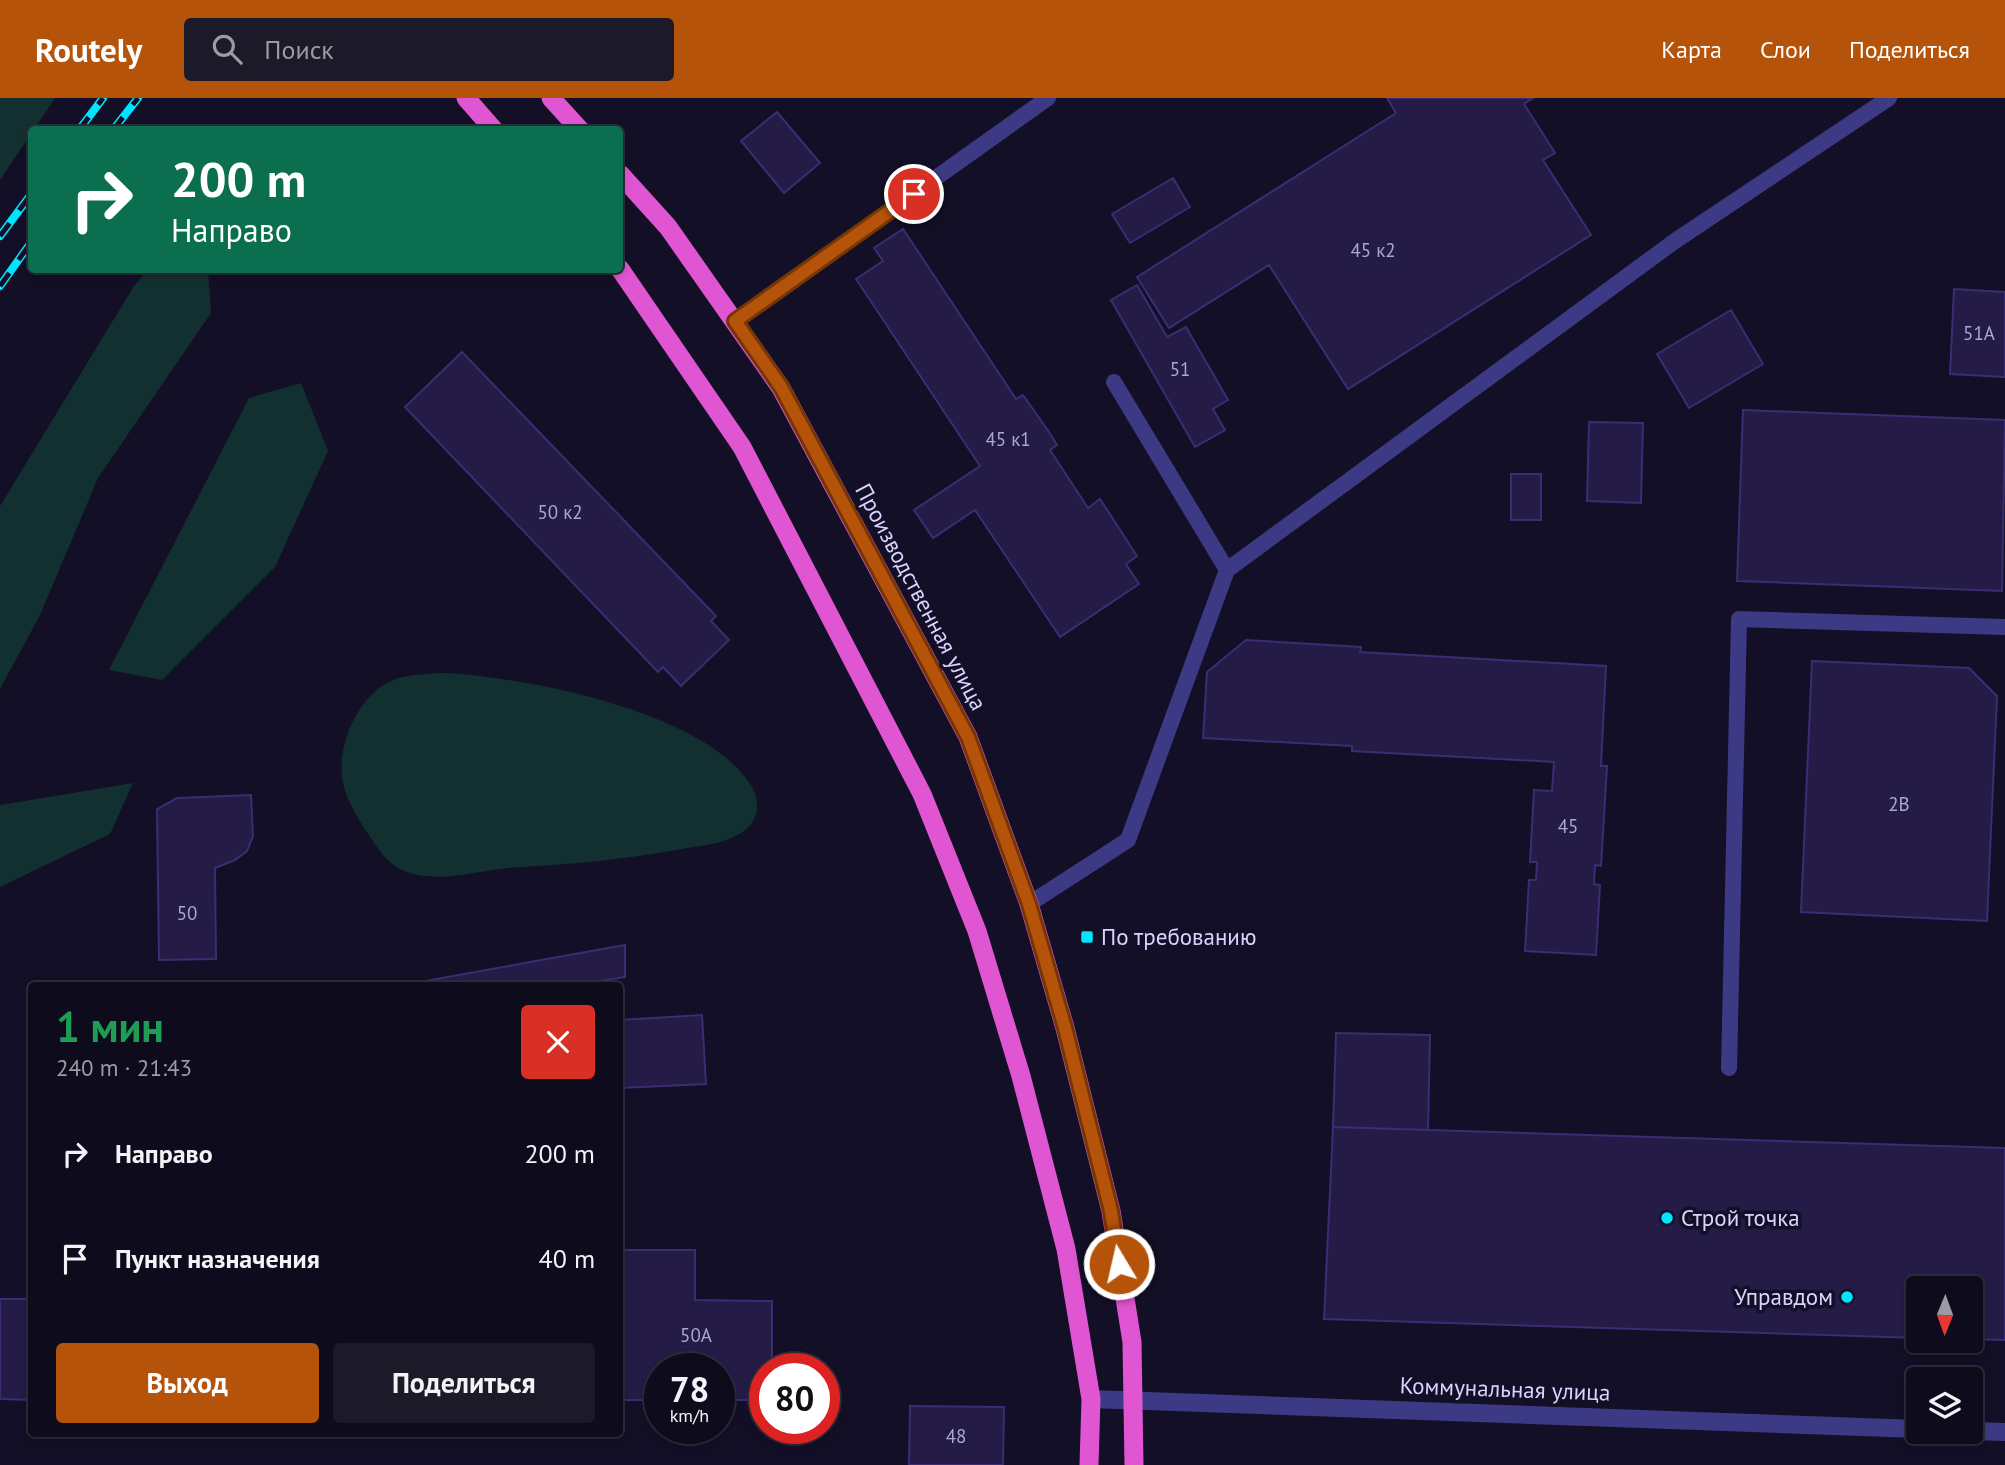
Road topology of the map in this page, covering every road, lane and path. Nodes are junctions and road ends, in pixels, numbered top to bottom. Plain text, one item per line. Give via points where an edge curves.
1 (466, 98) edge
2 (551, 98) edge
3 (1048, 98) edge
4 (1889, 98) edge
5 (490, 126) edge
6 (576, 126) edge
7 (623, 177) edge
8 (623, 273) edge
9 (735, 321) junction
10 (1114, 382) dead end
11 (1227, 570) junction
12 (2005, 627) edge
13 (1029, 904) junction
14 (1729, 1068) dead end
15 (1091, 1398) junction
16 (1135, 1400) junction
17 (1906, 1429) edge
18 (1983, 1431) edge
19 (2005, 1432) edge
20 (1089, 1465) edge
21 (1134, 1465) edge

1 - 5 highway
2 - 6 highway
3 - 9 lane
4 - 11 lane via 1675,241
7 - 9 highway, Производственная улица via 668,227
8 - 15 highway via 742,447 922,794 977,931 1021,1076 1066,1250
9 - 13 highway, Производственная улица via 781,387 968,737
10 - 11 lane
11 - 13 lane via 1128,840
12 - 14 lane via 1739,619
13 - 16 highway, Производственная улица via 1111,1211 1132,1342
15 - 16 street, Коммунальная улица
15 - 20 highway
16 - 17 street, Коммунальная улица
16 - 21 highway, Производственная улица
18 - 19 street

